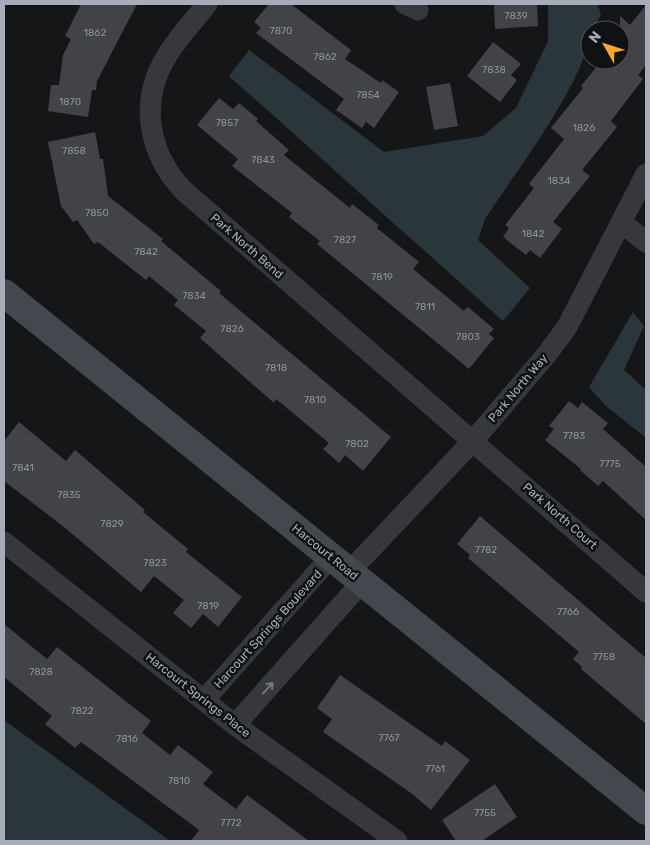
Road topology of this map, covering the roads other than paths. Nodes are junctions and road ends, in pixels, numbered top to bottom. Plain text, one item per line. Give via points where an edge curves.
1 (207, 4) edge
2 (646, 174) edge
3 (622, 222) junction
4 (646, 242) edge
5 (4, 293) edge
6 (473, 441) junction
7 (4, 542) edge
8 (348, 570) junction
9 (646, 592) edge
10 (204, 700) junction
11 (235, 725) junction
12 (646, 811) edge
13 (397, 841) edge

1 - 6 street, Park North Bend via 164,59 152,88 150,119 158,153 166,169 182,190
2 - 3 street, Park North Way
3 - 4 street
3 - 6 street, Park North Way via 567,327
5 - 8 street, Harcourt Road
6 - 8 street, Park North Way
6 - 9 street, Park North Court
7 - 10 street, Harcourt Springs Place
8 - 10 street, Harcourt Springs Boulevard
11 -> 8 street
8 - 12 street, Harcourt Road
10 - 11 street, Harcourt Springs Place
11 - 13 street, Harcourt Springs Place

